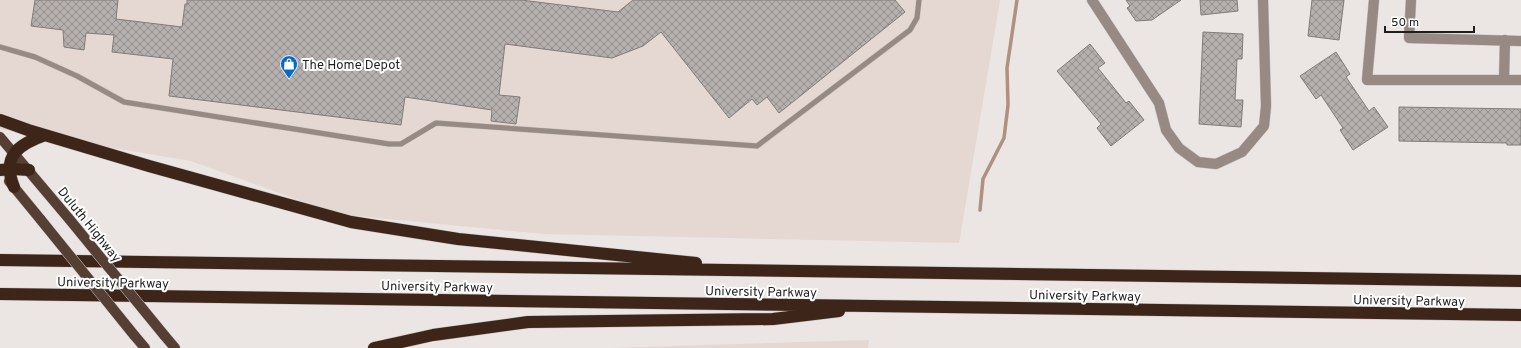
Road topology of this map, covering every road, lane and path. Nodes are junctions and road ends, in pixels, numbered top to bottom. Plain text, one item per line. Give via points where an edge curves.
1 (919, 0) edge
2 (1092, 0) edge
3 (1263, 0) edge
4 (1374, 0) edge
5 (1411, 0) edge
6 (1505, 40) junction
7 (1521, 41) edge
8 (0, 46) edge
9 (1504, 80) junction
10 (1521, 80) edge
11 (0, 120) edge
12 (45, 135) junction
13 (0, 137) edge
14 (14, 152) junction
15 (3, 170) edge
16 (29, 170) junction
17 (14, 187) joint
18 (0, 260) edge
19 (739, 270) junction
20 (1521, 281) edge
21 (0, 294) edge
22 (862, 306) junction
23 (1521, 315) edge
24 (145, 348) edge
25 (175, 348) edge
26 (374, 348) edge

1 - 8 lane via 917,18 910,30 756,146 436,123 401,144 389,144 124,102 35,57
2 - 3 street via 1159,103 1166,130 1179,148 1198,162 1216,164 1242,152 1264,126 1266,106
4 - 9 street via 1367,80
5 - 6 street via 1410,38
6 - 7 street
6 - 9 street
9 - 10 street
11 - 12 highway
12 - 14 highway via 28,141
12 - 19 highway via 351,222 450,238 672,260
13 - 14 main road, Duluth Highway
14 - 15 highway
14 - 16 main road, Duluth Highway
15 - 16 highway
15 - 17 highway
16 - 25 main road, Duluth Highway, bridge
17 - 24 main road, bridge
18 - 19 highway, University Parkway
19 - 20 highway, University Parkway
21 - 22 highway, University Parkway
22 - 23 highway, University Parkway
22 - 26 highway via 819,315 773,319 528,322 433,335

